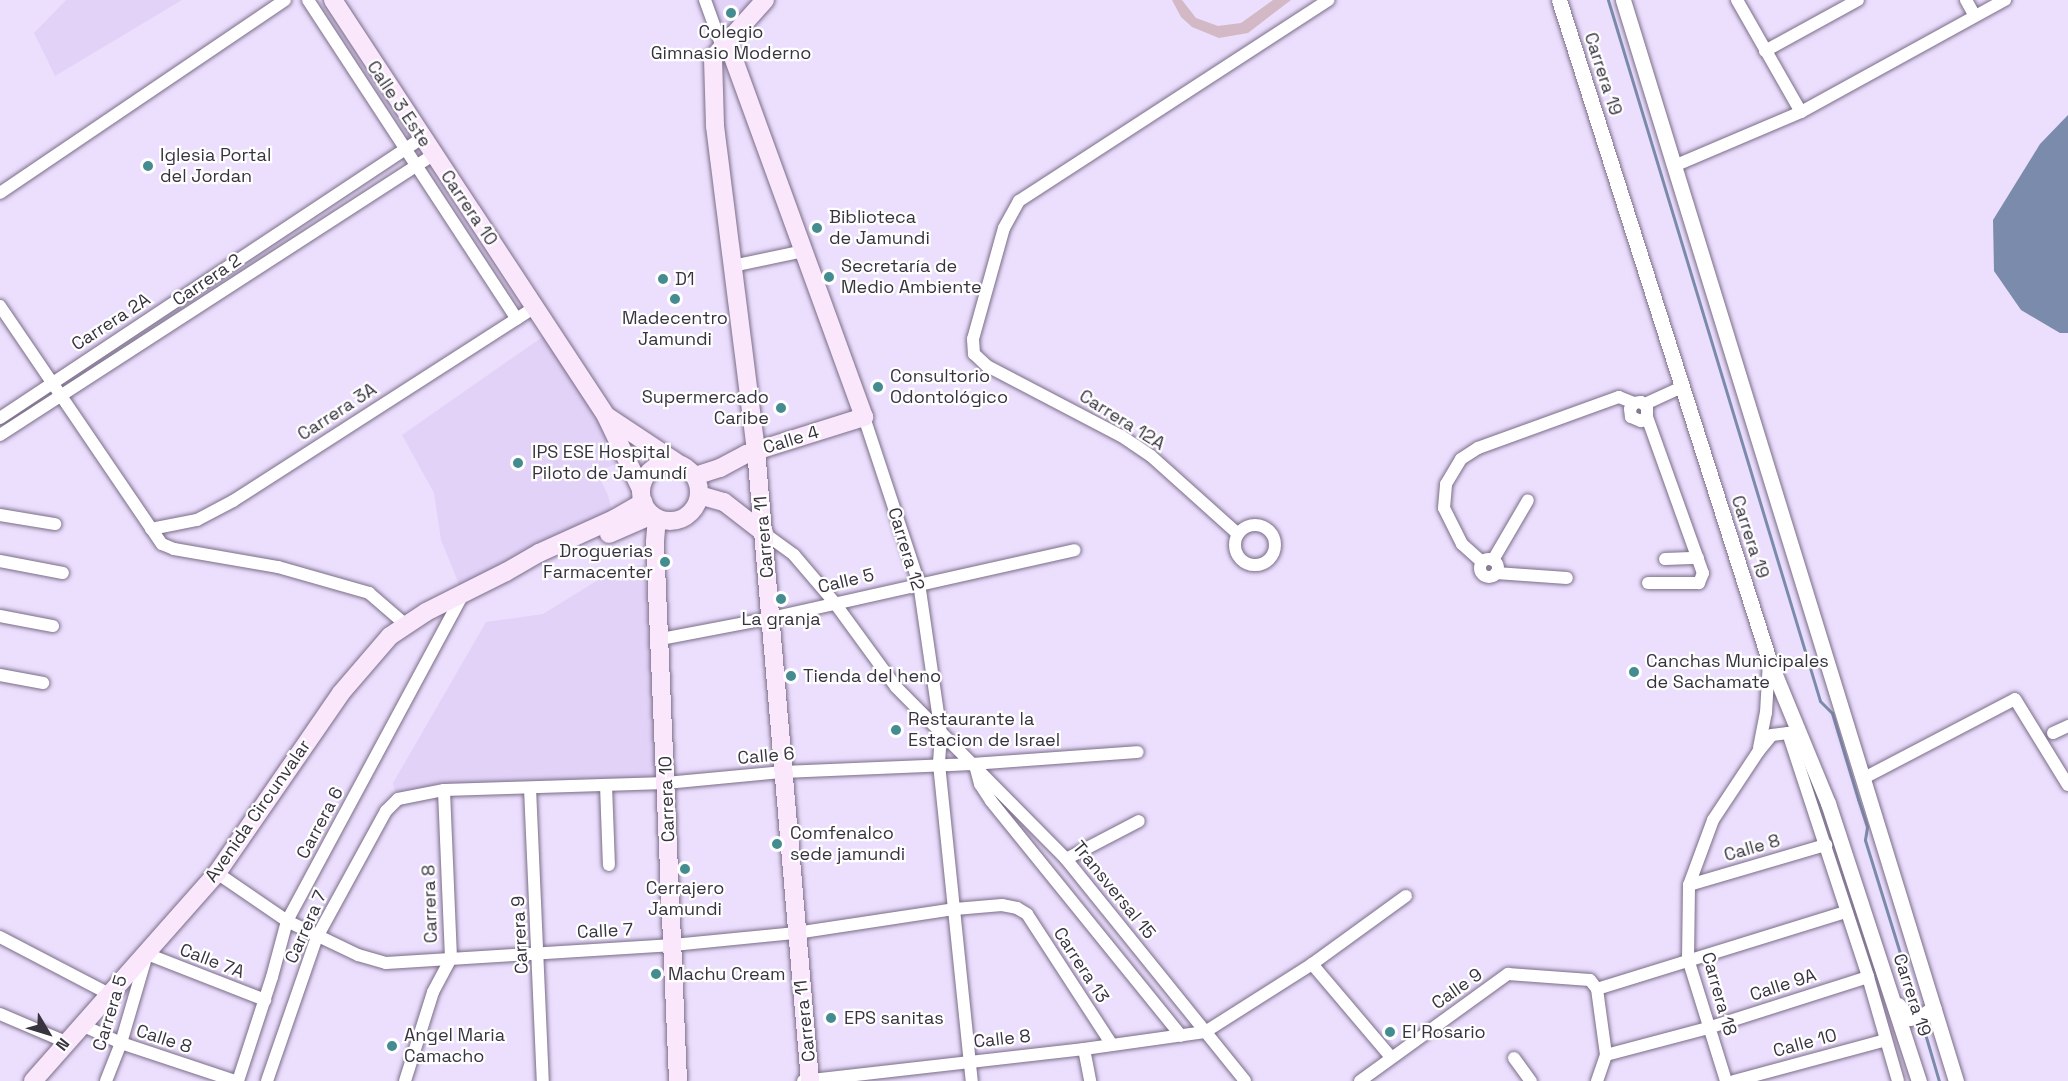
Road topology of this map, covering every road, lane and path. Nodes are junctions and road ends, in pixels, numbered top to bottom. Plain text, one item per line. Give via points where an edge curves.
1 (285, 0) edge
2 (308, 0) edge
3 (333, 0) edge
4 (705, 0) edge
5 (765, 0) edge
6 (1329, 0) edge
7 (1559, 0) edge
8 (1623, 0) edge
9 (1737, 0) edge
10 (1858, 0) edge
11 (1966, 0) edge
12 (2006, 0) edge
13 (1975, 16) junction
14 (722, 47) junction
15 (1765, 51) junction
16 (1801, 112) junction
17 (414, 143) junction
18 (426, 160) junction
19 (1674, 166) junction
20 (0, 193) edge
21 (804, 251) junction
22 (733, 266) junction
23 (0, 306) edge
24 (535, 307) junction
25 (517, 319) junction
26 (52, 381) junction
27 (1682, 387) junction
28 (61, 394) junction
29 (1639, 403) junction
30 (606, 416) junction
31 (864, 417) junction
32 (1647, 417) junction
33 (0, 418) edge
34 (0, 435) edge
35 (756, 450) junction
36 (679, 464) junction
37 (697, 485) junction
38 (1528, 500) dead end
39 (648, 506) junction
40 (0, 514) edge
41 (55, 524) dead end
42 (151, 529) junction
43 (764, 533) junction
44 (1238, 534) dead end
45 (1074, 550) dead end
46 (1698, 558) junction
47 (1665, 559) dead end
48 (0, 561) edge
49 (1490, 565) junction
50 (63, 573) dead end
51 (1567, 578) dead end
52 (919, 583) junction
53 (1648, 583) dead end
54 (463, 594) junction
55 (834, 602) junction
56 (0, 616) edge
57 (771, 618) junction
58 (406, 625) junction
59 (53, 626) dead end
60 (661, 639) junction
61 (1769, 660) junction
62 (0, 675) edge
63 (43, 683) dead end
64 (2068, 726) edge
65 (940, 734) junction
66 (2053, 734) dead end
67 (1795, 736) junction
68 (1138, 752) dead end
69 (1758, 752) junction
70 (939, 764) junction
71 (974, 766) junction
72 (783, 772) junction
73 (1864, 778) junction
74 (666, 783) junction
75 (606, 785) junction
76 (2068, 785) edge
77 (530, 788) junction
78 (444, 790) junction
79 (398, 799) joint
80 (1139, 821) dead end
81 (1826, 845) junction
82 (1066, 859) junction
83 (609, 865) dead end
84 (217, 873) junction
85 (1689, 885) junction
86 (1406, 896) dead end
87 (1017, 908) joint
88 (955, 909) junction
89 (1846, 912) junction
90 (288, 921) junction
91 (796, 933) junction
92 (0, 937) edge
93 (317, 937) junction
94 (673, 945) junction
95 (539, 953) junction
96 (147, 954) junction
97 (451, 958) junction
98 (1688, 959) junction
99 (1311, 964) junction
100 (1868, 977) junction
101 (1594, 985) junction
102 (1891, 992) junction
103 (111, 995) junction
104 (265, 1000) junction
105 (1931, 1010) junction
106 (0, 1014) edge
107 (84, 1026) junction
108 (1708, 1028) junction
109 (1205, 1032) junction
110 (1180, 1036) junction
111 (1886, 1040) junction
112 (68, 1043) junction
113 (122, 1043) junction
114 (1112, 1045) junction
115 (1084, 1049) junction
116 (1606, 1055) junction
117 (1391, 1057) junction
118 (1514, 1059) dead end
119 (970, 1060) junction
120 (33, 1081) edge
121 (106, 1081) edge
122 (237, 1081) edge
123 (267, 1081) edge
124 (405, 1081) edge
125 (543, 1081) edge
126 (678, 1081) edge
127 (807, 1081) edge
128 (972, 1081) edge
129 (1090, 1081) edge
130 (1245, 1081) edge
131 (1360, 1081) edge
132 (1532, 1081) edge
133 (1597, 1081) edge
134 (1726, 1081) edge
135 (1734, 1081) edge
136 (1898, 1081) edge
137 (1918, 1081) edge
138 (1956, 1081) edge

1 - 20 street
2 - 17 street, Calle 3 Este
3 - 17 main road, Carrera 10
4 - 14 street
5 - 14 main road
6 - 44 street, Carrera 12A via 1019,201 1005,228 973,339 974,354 987,366 1151,456
7 - 27 street, Carrera 19
8 - 19 street, Carrera 19
9 - 15 street
10 - 15 street
11 - 13 street
12 - 13 street
13 - 16 street
14 - 21 main road, Carrera 12 via 732,54
14 - 22 main road, Carrera 11 via 713,58 715,126
15 - 16 street
16 - 19 street
17 - 18 main road, Carrera 10
17 - 26 street, Carrera 2A
18 - 24 main road, Carrera 10
18 - 25 street, Calle 3 Este
18 - 28 street, Carrera 2
19 - 73 street, Carrera 19
21 - 22 street
21 - 31 main road, Carrera 12
22 - 35 main road, Carrera 11
23 - 26 street
24 - 25 street, Carrera 3A
24 - 30 main road, Carrera 10
25 - 42 street, Carrera 3A via 233,501 197,520
26 - 28 street
26 - 33 street, Carrera 2A
27 - 29 street
27 - 61 street, Carrera 19
28 - 34 street, Carrera 2
28 - 42 street
29 - 32 street via 1648,410
29 - 32 street via 1630,409 1631,417 1641,421
29 - 49 street via 1619,397 1478,448 1461,459 1446,484 1444,508 1462,544
30 - 36 main road, Carrera 10
30 - 39 main road, Carrera 10
31 - 35 main road, Calle 4
31 - 52 street, Carrera 12
32 - 46 street
35 - 37 main road, Calle 4
35 - 43 main road, Carrera 11
36 - 37 main road
36 - 39 main road via 659,465 650,471
37 - 39 main road via 697,504 684,517 666,521
37 - 43 main road
38 - 49 street
39 - 54 main road, Avenida Circunvalar via 593,535 539,553
39 - 60 main road, Carrera 10 via 655,543
40 - 41 street
42 - 58 street via 162,544 174,549 278,567 369,593
43 - 55 street via 794,555
43 - 57 main road, Carrera 11
45 - 52 street, Calle 5
46 - 47 street
46 - 53 street via 1703,573 1699,583
48 - 50 street
49 - 51 street
52 - 55 street, Calle 5
52 - 65 street, Carrera 12
54 - 58 main road, Avenida Circunvalar
54 - 90 street, Carrera 6
55 - 57 street, Calle 5
55 - 65 street via 896,687
56 - 59 street
57 - 60 street, Calle 5
57 - 72 main road, Carrera 11
58 - 84 main road, Avenida Circunvalar via 371,655 341,693
60 - 74 main road, Carrera 10
61 - 67 street, Carrera 19
61 - 69 street, Carrera 18 via 1767,713
62 - 63 street
64 - 66 street
65 - 70 street, Carrera 12
65 - 71 street, Transversal 15
67 - 69 street, Carrera 18 via 1772,735
67 - 81 street, Carrera 19
67 - 102 street, Carrera 19 via 1828,803
68 - 71 street, Calle 6
69 - 85 street, Carrera 18 via 1713,820
70 - 71 street, Calle 6
70 - 72 street, Calle 6
70 - 88 street, Carrera 12
71 - 82 street, Transversal 15
71 - 110 street via 991,801
72 - 74 street, Calle 6
72 - 91 main road, Carrera 11
73 - 76 street via 2015,699
73 - 105 street, Carrera 19
74 - 75 street, Calle 6
74 - 94 main road, Carrera 10
75 - 77 street, Calle 6
75 - 83 street
77 - 78 street, Calle 6
77 - 95 street, Carrera 9
78 - 79 street, Calle 6
78 - 97 street, Carrera 8
79 - 93 street, Carrera 7 via 386,811
80 - 82 street
81 - 85 street, Calle 8
81 - 89 street, Carrera 19
82 - 109 street, Transversal 15
84 - 90 street, Calle 7
84 - 96 main road, Avenida Circunvalar
85 - 98 street, Carrera 18
86 - 99 street
87 - 88 street, Calle 7 via 1002,905
87 - 114 street, Carrera 13 via 1027,914
88 - 91 street, Calle 7
88 - 119 street, Carrera 12
89 - 98 street, Calle 9
89 - 100 street, Carrera 19
90 - 93 street, Calle 7
90 - 104 street, Carrera 6
91 - 94 street, Calle 7
91 - 127 main road, Carrera 11
92 - 103 street
93 - 97 street, Calle 7 via 386,963
93 - 123 street, Carrera 7
94 - 95 street, Calle 7
94 - 126 main road, Carrera 10
95 - 97 street, Calle 7
95 - 125 street, Carrera 9
96 - 103 main road, Avenida Circunvalar
96 - 104 street, Calle 7A
96 - 113 street, Carrera 5
97 - 124 street, Carrera 8 via 433,992
98 - 101 street, Calle 9
98 - 108 street, Carrera 18
99 - 109 street
99 - 117 street
100 - 108 street, Calle 9A
100 - 111 street, Carrera 19
101 - 116 street
101 - 117 street, Calle 9 via 1508,974
102 - 105 street via 1909,1018
102 - 137 street, Carrera 19
103 - 107 main road, Avenida Circunvalar
104 - 122 street, Carrera 6
105 - 138 street, Carrera 19
106 - 112 street
107 - 112 main road, Avenida Circunvalar
107 - 113 street, Calle 8
108 - 116 street, Calle 9A
108 - 134 street, Carrera 18
109 - 110 street, Calle 8
109 - 130 street, Transversal 15
110 - 114 street, Calle 8
111 - 135 street, Calle 10
111 - 136 street, Carrera 19
112 - 120 main road, Avenida Circunvalar
113 - 121 street, Carrera 5
113 - 122 street, Calle 8
114 - 115 street, Calle 8
115 - 119 street, Calle 8
115 - 129 street
116 - 133 street
117 - 131 street, Calle 9
118 - 132 street
119 - 127 street, Calle 8
119 - 128 street, Carrera 12

